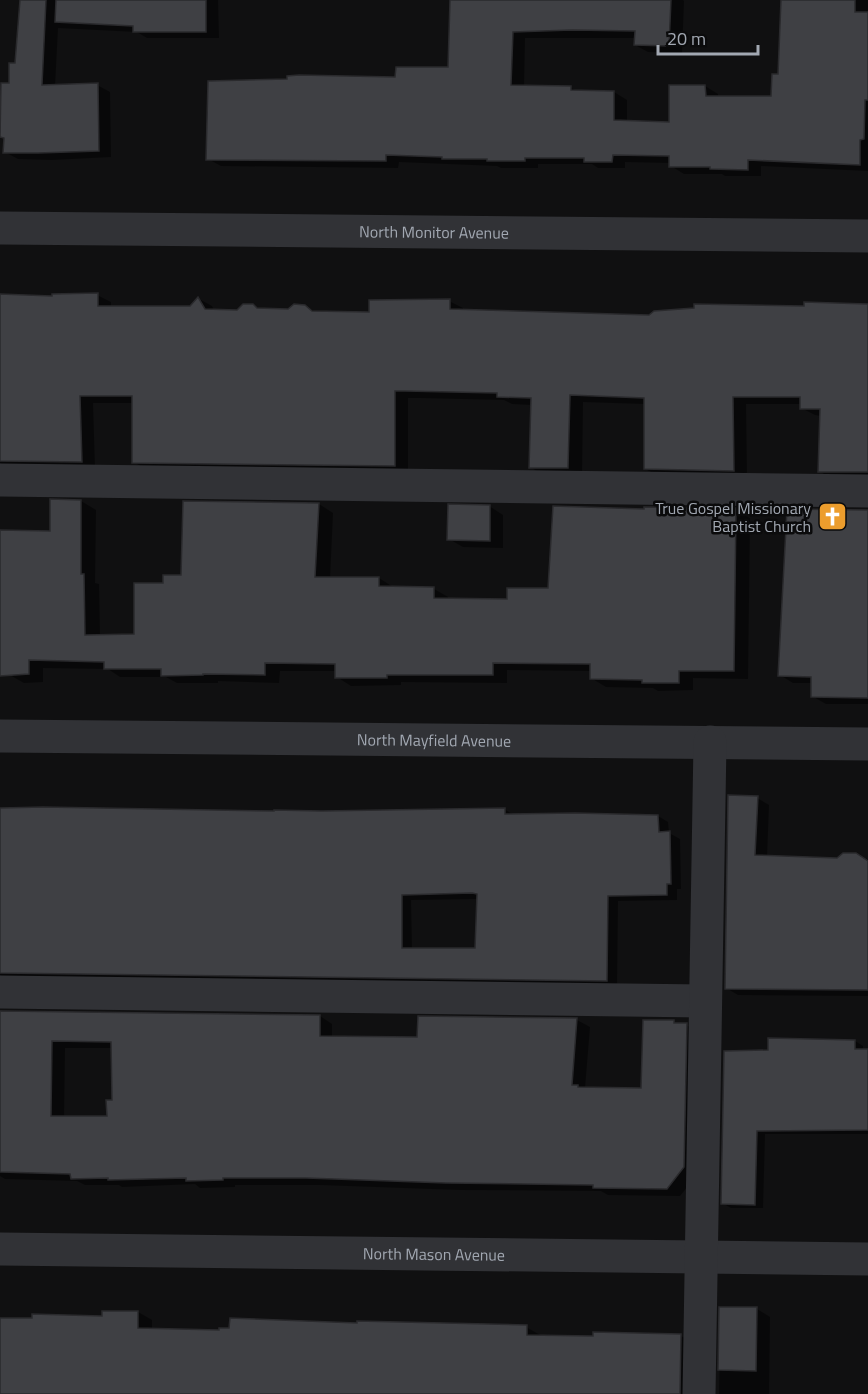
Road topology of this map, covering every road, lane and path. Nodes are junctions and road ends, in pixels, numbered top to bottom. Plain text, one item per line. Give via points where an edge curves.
1 (0, 228) edge
2 (868, 236) edge
3 (0, 480) edge
4 (868, 491) edge
5 (0, 736) edge
6 (710, 742) junction
7 (868, 744) edge
8 (0, 992) edge
9 (704, 1001) junction
10 (0, 1249) edge
11 (702, 1257) junction
12 (868, 1259) edge
13 (699, 1394) edge

1 - 2 street, North Monitor Avenue
3 - 4 street
5 - 6 street, North Mayfield Avenue
6 - 7 street, North Mayfield Avenue
6 - 9 street
8 - 9 street
9 - 11 street
10 - 11 street, North Mason Avenue
11 - 12 street, North Mason Avenue
11 - 13 street

